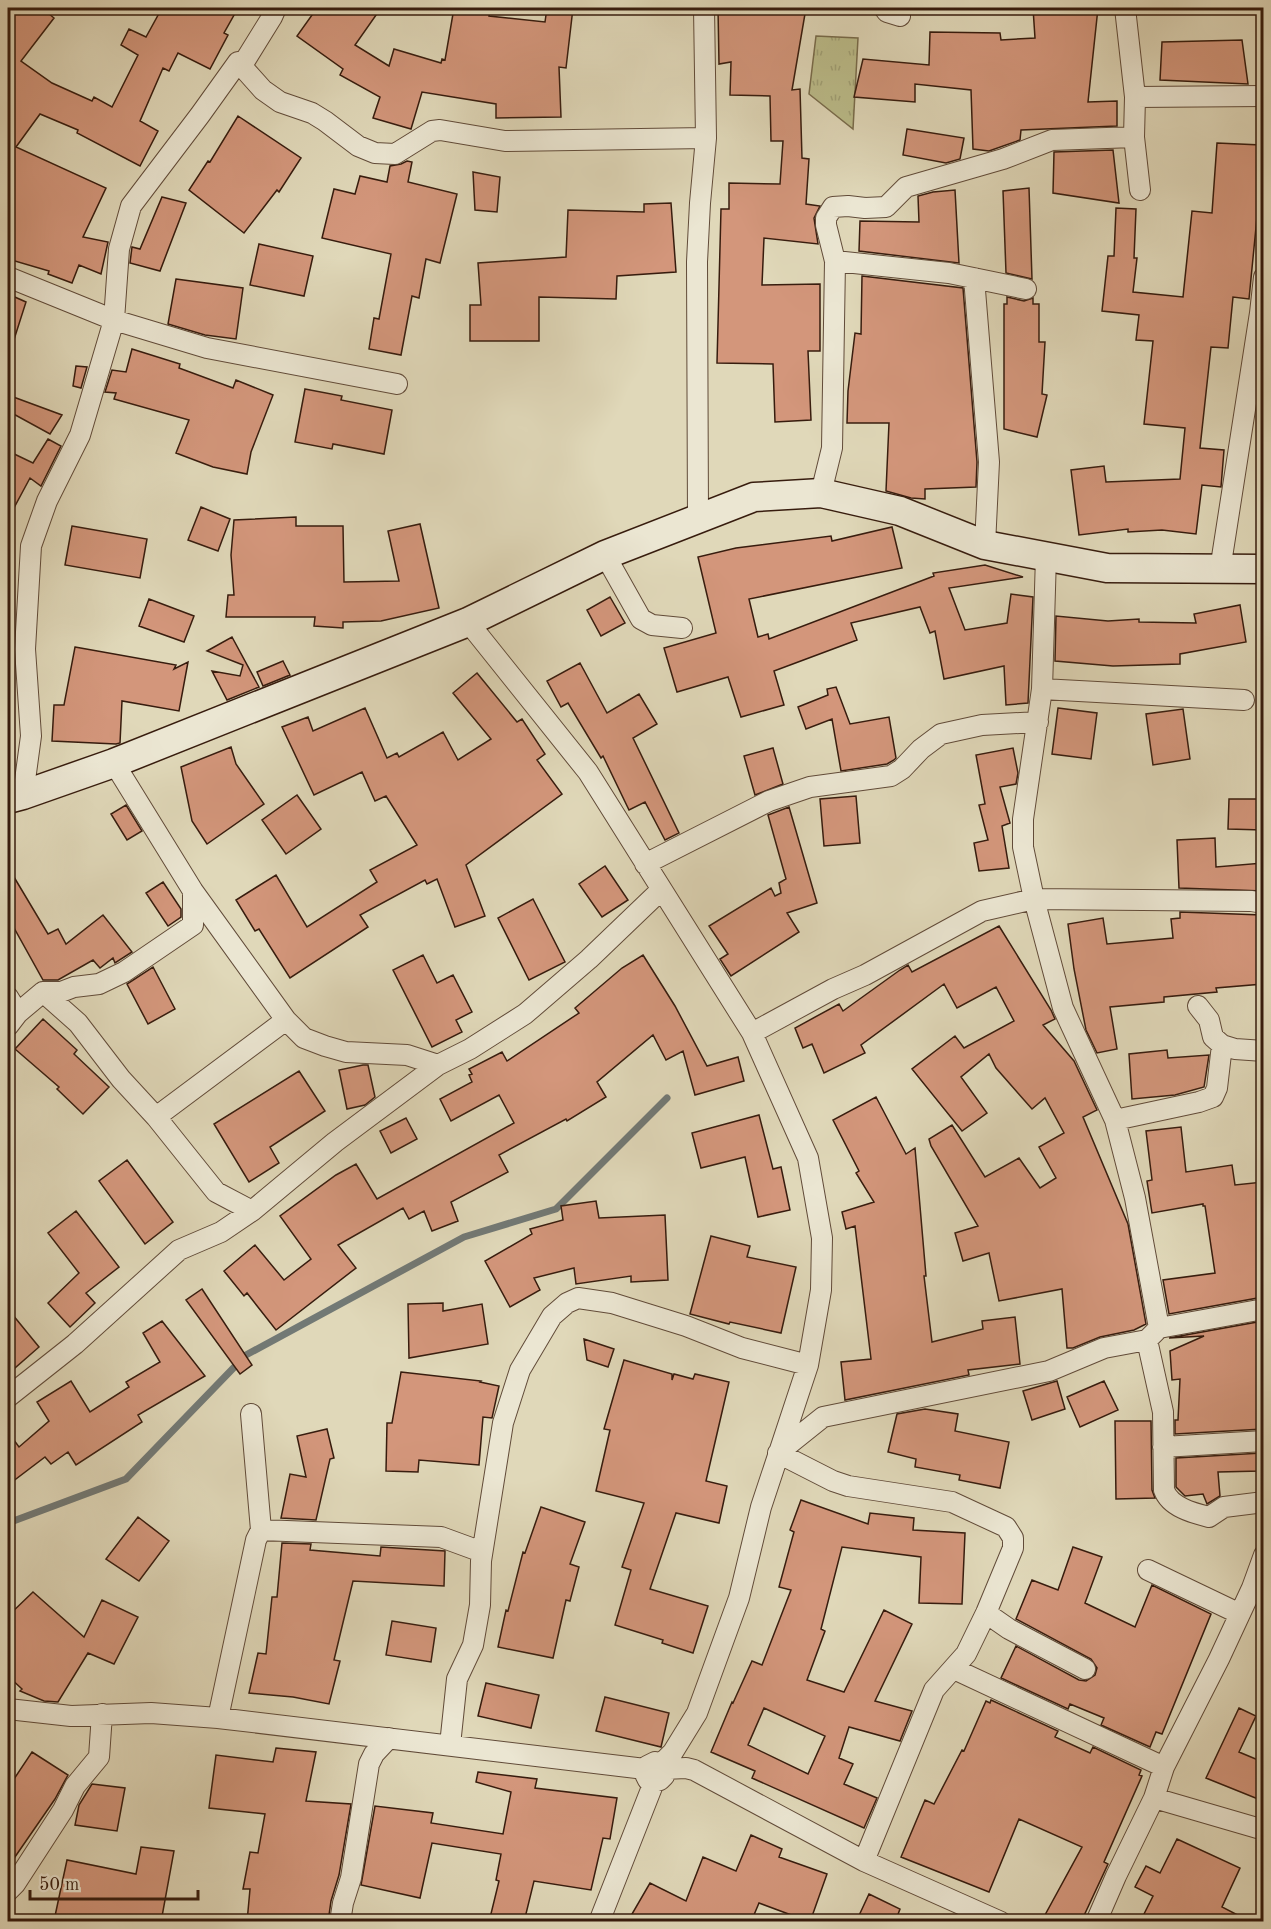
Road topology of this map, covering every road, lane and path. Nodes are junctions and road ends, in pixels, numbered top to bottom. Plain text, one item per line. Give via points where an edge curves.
1 (276, 8) edge
2 (704, 8) edge
3 (1125, 8) edge
4 (240, 64) junction
5 (1263, 96) edge
6 (1135, 97) junction
7 (1134, 137) junction
8 (706, 138) junction
9 (1140, 190) dead end
10 (835, 261) junction
11 (8, 277) edge
12 (1263, 277) edge
13 (974, 278) junction
14 (1026, 289) dead end
15 (114, 320) junction
16 (397, 384) dead end
17 (821, 493) junction
18 (698, 518) junction
19 (985, 545) junction
20 (605, 555) junction
21 (1046, 556) junction
22 (1220, 570) junction
23 (1263, 570) edge
24 (468, 622) junction
25 (682, 628) dead end
26 (1042, 689) junction
27 (1244, 700) dead end
28 (1038, 722) junction
29 (114, 763) junction
30 (15, 797) edge
31 (645, 864) junction
32 (661, 890) junction
33 (193, 891) junction
34 (1034, 899) junction
35 (1263, 903) edge
36 (43, 992) junction
37 (1198, 1006) dead end
38 (11, 1012) edge
39 (286, 1020) junction
40 (752, 1033) junction
41 (1222, 1045) junction
42 (1263, 1051) edge
43 (438, 1065) junction
44 (156, 1117) junction
45 (1114, 1120) junction
46 (252, 1210) junction
47 (1263, 1309) edge
48 (1153, 1334) junction
49 (808, 1365) junction
50 (8, 1397) edge
51 (251, 1414) dead end
52 (1263, 1441) edge
53 (1164, 1447) junction
54 (778, 1454) junction
55 (1263, 1502) edge
56 (261, 1530) junction
57 (482, 1552) junction
58 (1263, 1555) edge
59 (1148, 1570) dead end
60 (1258, 1591) edge
61 (986, 1613) junction
62 (1240, 1614) junction
63 (954, 1669) junction
64 (1085, 1669) dead end
65 (8, 1709) edge
66 (102, 1714) junction
67 (218, 1718) junction
68 (389, 1738) junction
69 (450, 1745) junction
70 (1164, 1767) junction
71 (656, 1771) junction
72 (1155, 1798) junction
73 (1263, 1830) edge
74 (864, 1861) junction
75 (8, 1891) edge
76 (340, 1922) edge
77 (599, 1922) edge
78 (1001, 1922) edge
79 (1096, 1922) edge

1 - 4 street
2 - 8 street
3 - 6 street
4 - 8 street via 263,90 280,102 312,113 358,146 375,153 395,154 440,130 505,141
4 - 15 street via 131,206 119,249
5 - 6 street
6 - 7 street
7 - 9 street
7 - 10 street via 1052,140 1003,159 906,187 886,207 833,207 826,225
8 - 18 street via 697,262
10 - 13 street
10 - 17 street via 832,448
11 - 15 street
12 - 22 street
13 - 14 street
13 - 19 street via 989,462
15 - 16 street via 207,348
15 - 30 street via 80,435 46,501 32,546 25,649 31,736
17 - 18 street via 754,497
17 - 19 street via 900,511
18 - 20 street
19 - 21 street
20 - 24 street
20 - 25 street via 641,619 652,625
21 - 22 street via 1107,568
21 - 26 street
22 - 23 street
24 - 29 street
24 - 31 street via 588,772
26 - 27 street
26 - 28 street
28 - 31 street via 982,725 941,734 891,776 810,787 769,801
28 - 34 street via 1023,819 1023,847
29 - 30 street
29 - 33 street
31 - 32 street
32 - 40 street
32 - 43 street via 525,1014
33 - 36 street via 193,925 139,962 99,984
33 - 39 street
34 - 35 street
34 - 40 street via 982,911
34 - 45 street via 1063,1008
36 - 38 street
36 - 44 street via 78,1023
37 - 41 street via 1209,1020 1213,1037
39 - 43 street via 304,1038 325,1046 346,1052 407,1055
39 - 44 street
40 - 49 street via 808,1158 822,1238 821,1290
41 - 42 street
41 - 45 street via 1213,1097
43 - 46 street
44 - 46 street via 216,1192
45 - 48 street via 1135,1198
46 - 50 street via 221,1232 179,1250 75,1344
47 - 48 street
48 - 53 street
48 - 54 street via 1104,1348 1049,1371 823,1418
49 - 54 street
49 - 57 street via 742,1348 612,1303 578,1298 567,1303 552,1316 520,1371 503,1424
51 - 56 street
52 - 53 street
53 - 55 street via 1167,1498 1190,1512 1209,1517 1224,1507
54 - 61 street via 848,1486 952,1502 1006,1527 1013,1538 1013,1548
54 - 71 street via 739,1598 697,1713
56 - 57 street via 441,1537
56 - 67 street
57 - 69 street via 477,1625 473,1645 457,1679
58 - 60 street
59 - 62 street
60 - 62 street
61 - 63 street
61 - 64 street
62 - 70 street
63 - 70 street
63 - 74 street via 934,1690
65 - 66 street via 71,1716
66 - 67 street
66 - 75 street via 99,1757 75,1786
67 - 68 street
68 - 69 street
68 - 76 street via 369,1764
69 - 71 street
70 - 72 street
71 - 74 street via 694,1770
71 - 77 street
72 - 73 street
72 - 79 street
74 - 78 street

